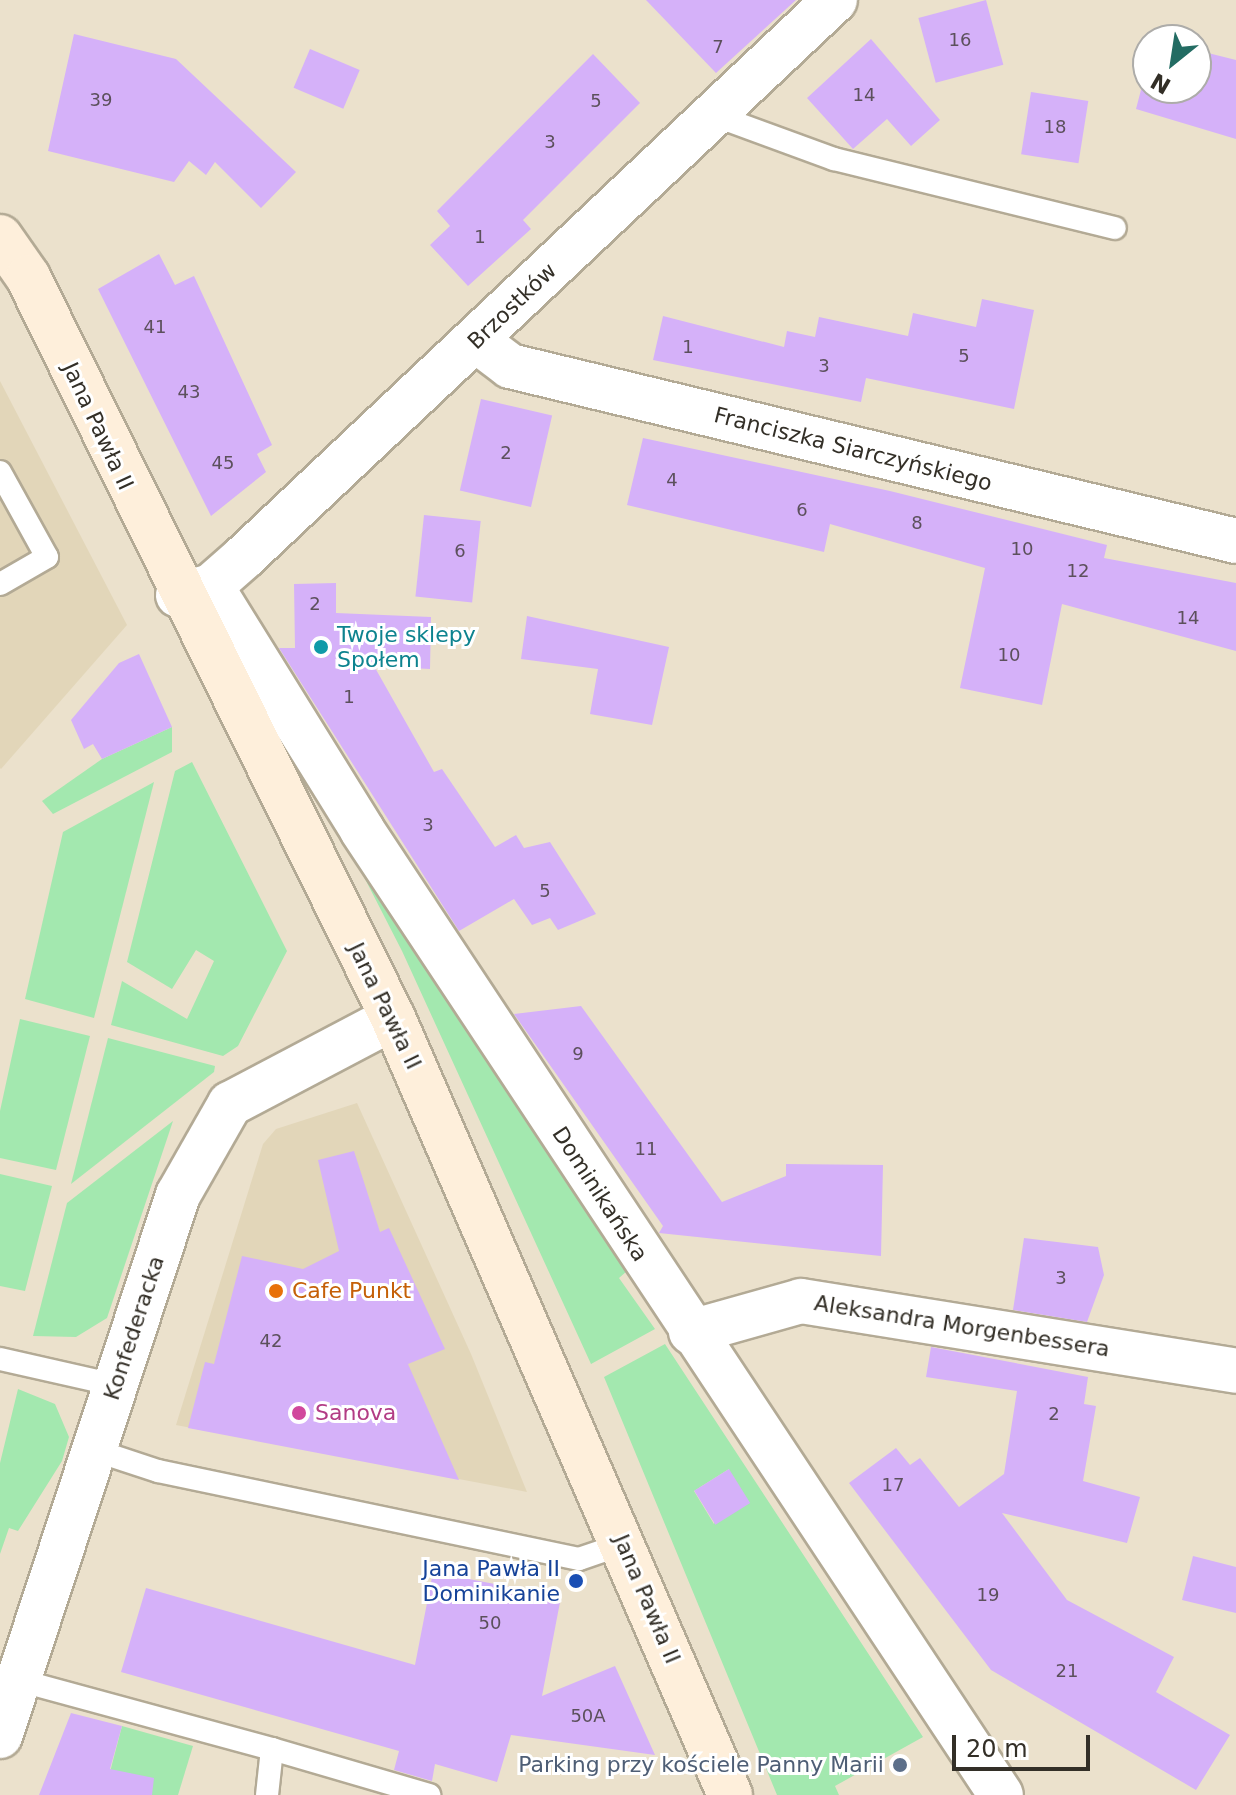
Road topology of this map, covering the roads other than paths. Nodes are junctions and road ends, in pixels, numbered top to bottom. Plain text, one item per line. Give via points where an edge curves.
1 (835, 0) edge
2 (711, 114) junction
3 (1115, 228) dead end
4 (0, 237) edge
5 (477, 341) junction
6 (0, 472) edge
7 (1236, 541) edge
8 (0, 584) edge
9 (194, 590) junction
10 (393, 1018) junction
11 (691, 1332) junction
12 (0, 1359) edge
13 (1236, 1371) edge
14 (115, 1385) junction
15 (94, 1450) junction
16 (623, 1544) junction
17 (8, 1702) edge
18 (272, 1749) junction
19 (267, 1795) edge
20 (429, 1795) edge
21 (730, 1795) edge
22 (1001, 1795) edge

1 - 2 street, Brzostków
2 - 3 lane via 834,159
2 - 5 street, Brzostków
4 - 9 main road, Jana Pawła II via 28,277
5 - 7 street, Franciszka Siarczyńskiego via 510,366
5 - 9 street, Brzostków
6 - 8 lane via 47,557
9 - 10 main road, Jana Pawła II
9 - 11 street, Dominikańska
10 - 14 street, Konfederacka via 230,1104 178,1195
10 - 16 main road, Jana Pawła II
11 - 13 street, Aleksandra Morgenbessera via 801,1301
11 - 22 street, Dominikańska
12 - 14 lane
14 - 15 street, Konfederacka
15 - 16 lane via 158,1471 579,1559
15 - 17 street, Konfederacka
16 - 21 main road, Jana Pawła II
17 - 18 lane
18 - 19 lane
18 - 20 lane

